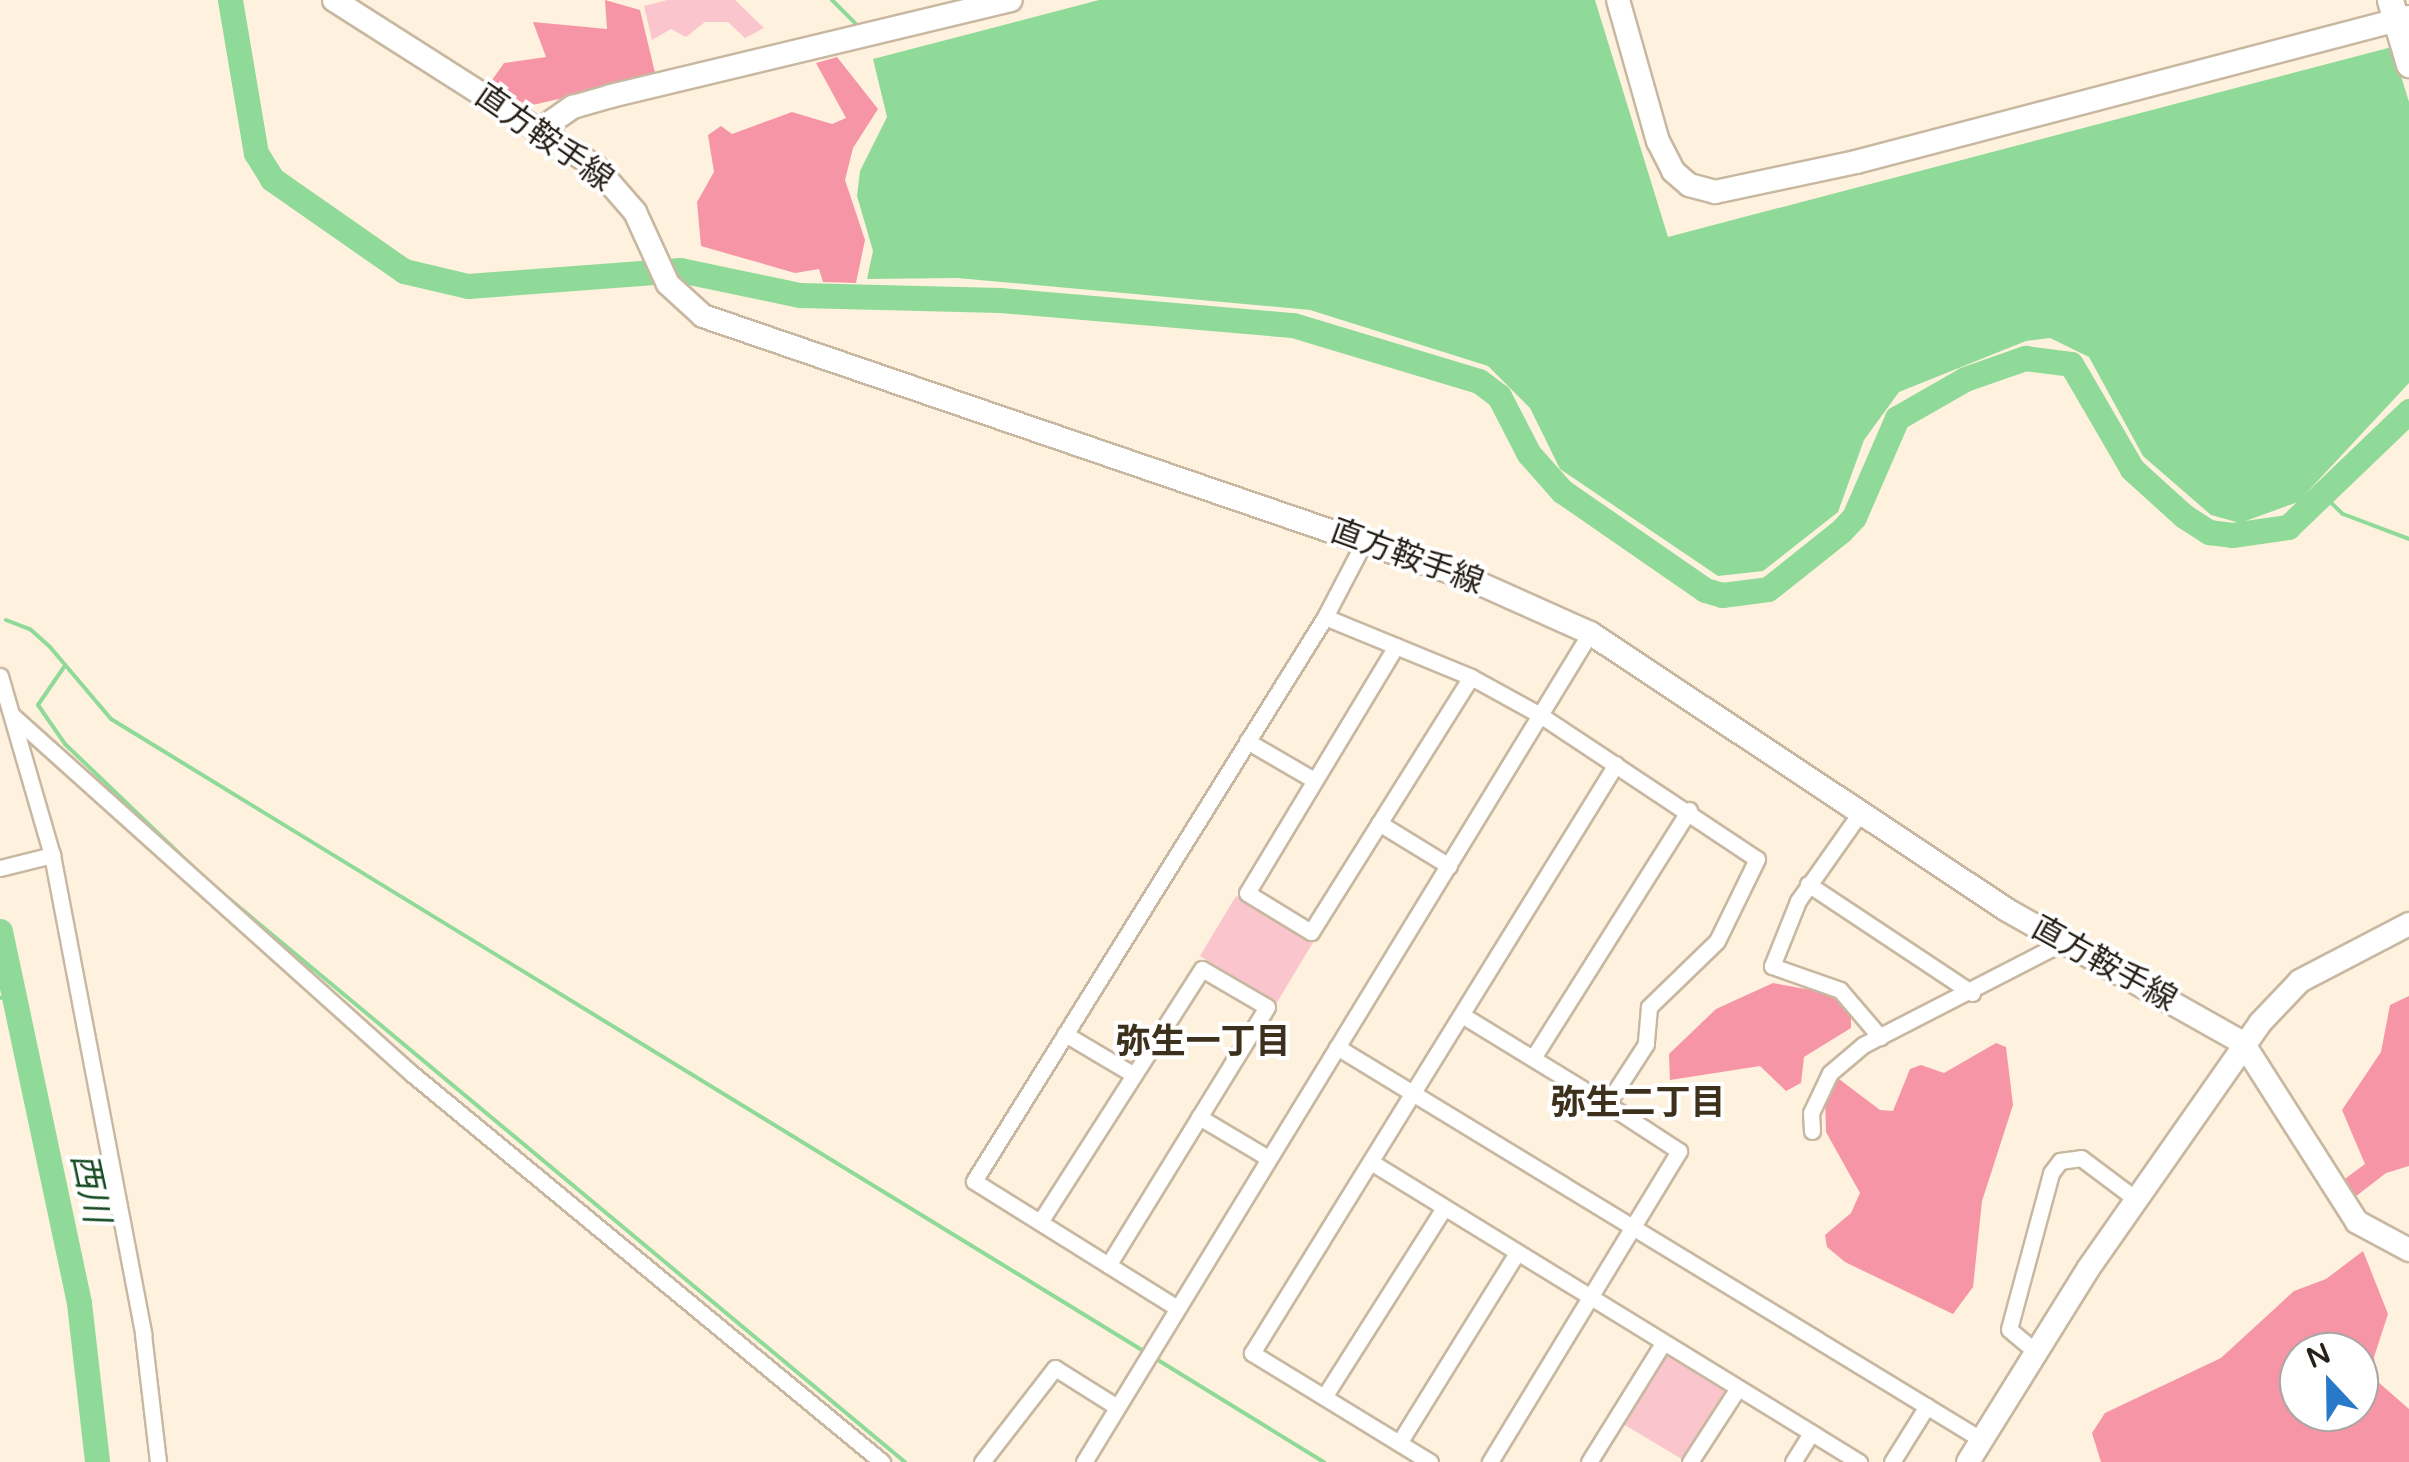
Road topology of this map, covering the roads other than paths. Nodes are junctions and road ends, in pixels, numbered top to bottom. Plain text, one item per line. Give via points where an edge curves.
1 (334, 0) edge
2 (1011, 0) edge
3 (1618, 0) edge
4 (2398, 12) edge
5 (2409, 64) edge
6 (541, 129) junction
7 (1364, 542) junction
8 (1325, 617) junction
9 (1590, 633) junction
10 (1396, 646) junction
11 (0, 676) edge
12 (1471, 677) junction
13 (1540, 714) junction
14 (12, 716) junction
15 (1246, 741) junction
16 (1616, 764) junction
17 (1314, 780) junction
18 (1689, 810) junction
19 (1860, 814) junction
20 (1379, 823) junction
21 (49, 855) junction
22 (1449, 866) junction
23 (0, 868) edge
24 (1808, 884) junction
25 (2409, 924) edge
26 (2054, 936) junction
27 (1972, 993) junction
28 (1462, 1015) junction
29 (1064, 1034) junction
30 (1880, 1037) junction
31 (2243, 1044) junction
32 (1337, 1047) junction
33 (1532, 1058) junction
34 (1134, 1075) junction
35 (1414, 1093) junction
36 (1606, 1104) junction
37 (1199, 1117) junction
38 (1812, 1131) dead end
39 (1268, 1158) junction
40 (1371, 1162) junction
41 (2137, 1200) junction
42 (1444, 1208) junction
43 (1040, 1222) junction
44 (1634, 1225) junction
45 (2409, 1250) edge
46 (1517, 1253) junction
47 (1108, 1265) junction
48 (1590, 1298) junction
49 (1177, 1308) junction
50 (1663, 1342) junction
51 (2036, 1352) junction
52 (1738, 1388) junction
53 (1324, 1397) junction
54 (1927, 1406) junction
55 (1117, 1407) junction
56 (1811, 1433) junction
57 (1982, 1440) junction
58 (1399, 1444) junction
59 (158, 1462) edge
60 (882, 1462) edge
61 (982, 1462) edge
62 (1084, 1462) edge
63 (1430, 1462) edge
64 (1490, 1462) edge
65 (1589, 1462) edge
66 (1690, 1462) edge
67 (1793, 1462) edge
68 (1859, 1462) edge
69 (1892, 1462) edge
70 (1968, 1462) edge

1 - 6 main road, 直方鞍手線
2 - 6 main road via 611,96 574,107
3 - 4 main road via 1673,171 1689,185 1715,192 1838,167
4 - 5 main road
6 - 7 main road, 直方鞍手線 via 620,191 668,284 717,322
7 - 8 street
7 - 9 main road, 直方鞍手線 via 1465,577
8 - 10 street
8 - 15 street
9 - 13 street
9 - 19 main road, 直方鞍手線
10 - 12 street
10 - 17 street
11 - 14 street
12 - 13 street
12 - 20 street
13 - 16 street
13 - 22 street
14 - 21 street
14 - 60 street via 411,1072
15 - 17 street
15 - 29 street
16 - 18 street
16 - 28 street
17 - 20 street via 1246,892 1311,932
18 - 33 street
18 - 36 street via 1757,859 1717,941 1648,1007 1646,1044
19 - 24 street
19 - 26 main road, 直方鞍手線
20 - 22 street
21 - 23 street
21 - 59 street via 136,1297
22 - 32 street
24 - 27 street
24 - 30 street via 1772,966 1840,990
25 - 31 main road via 2300,981
26 - 27 street via 2050,949
26 - 31 main road, 直方鞍手線
27 - 30 street
28 - 33 street
28 - 35 street
29 - 34 street
29 - 43 street via 974,1181
30 - 38 street via 1830,1073 1811,1113
31 - 41 main road
31 - 45 main road, 直方鞍手線 via 2357,1222
32 - 35 street
32 - 39 street
33 - 36 street
34 - 37 street via 1202,969 1267,1006
34 - 43 street
35 - 40 street
35 - 44 street
36 - 44 street via 1679,1151
37 - 39 street
37 - 47 street
39 - 49 street
40 - 42 street
40 - 53 street via 1252,1354
41 - 51 main road
41 - 51 street via 2081,1158 2060,1161 2051,1173 2009,1329
42 - 46 street
42 - 53 street
43 - 47 street
44 - 48 street
44 - 54 street
46 - 48 street
46 - 58 street
47 - 49 street
48 - 50 street
48 - 64 street
49 - 55 street
50 - 52 street
50 - 65 street
51 - 57 main road
52 - 56 street
52 - 66 street
53 - 58 street
54 - 57 street
54 - 69 street
55 - 61 street via 1055,1368
55 - 62 street
56 - 67 street
56 - 68 street
57 - 70 main road
58 - 63 street

